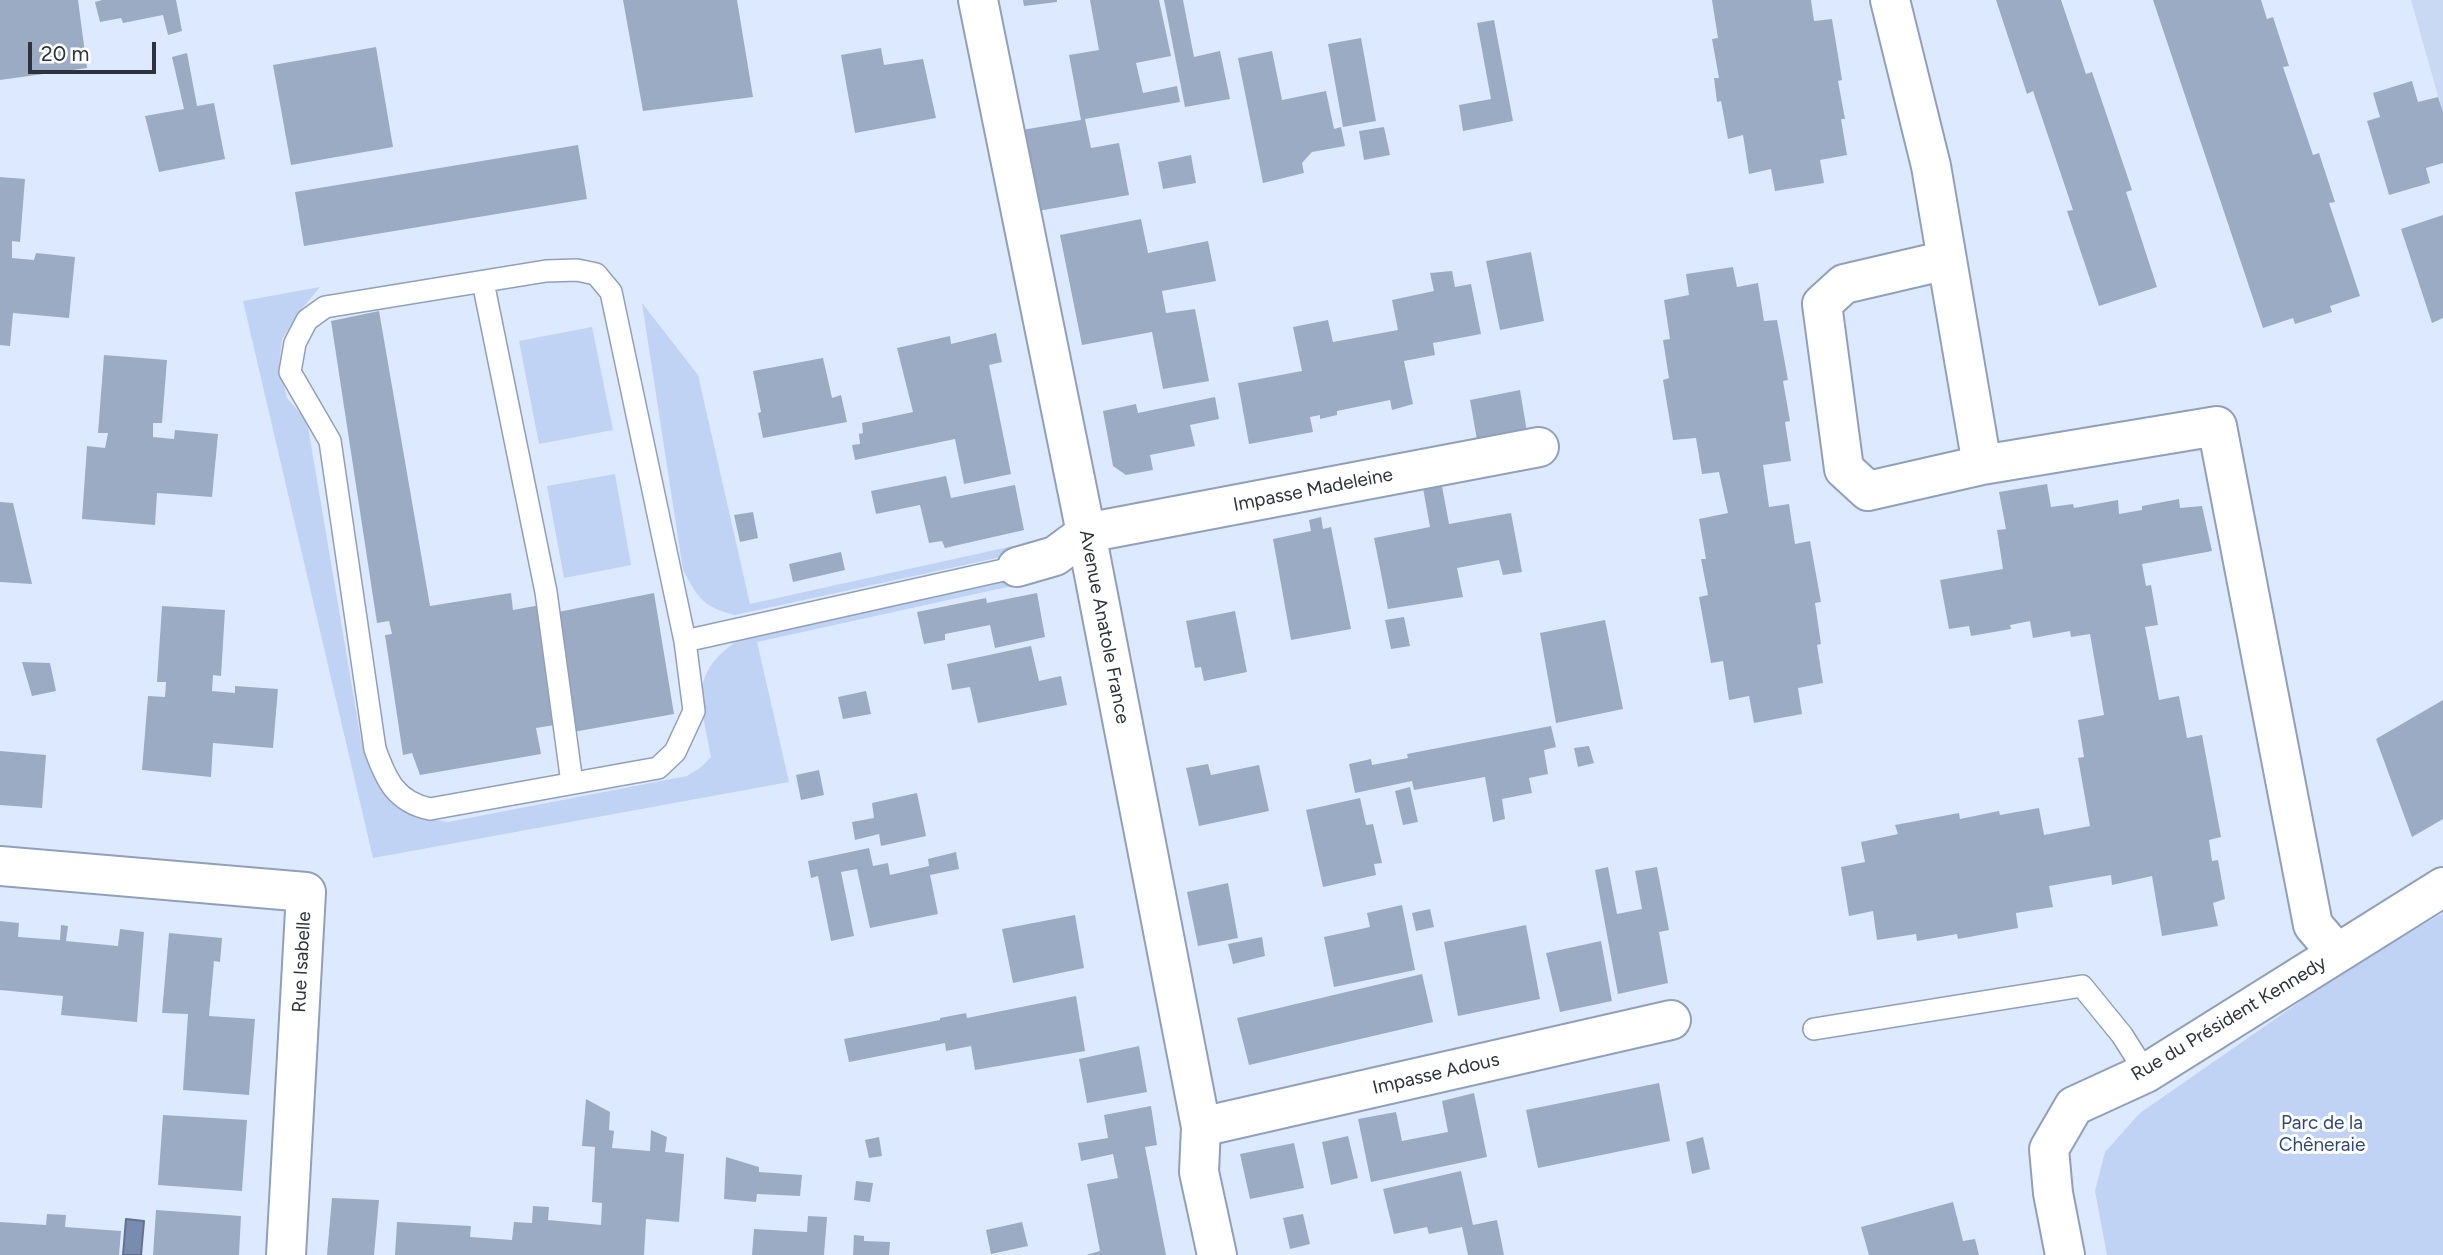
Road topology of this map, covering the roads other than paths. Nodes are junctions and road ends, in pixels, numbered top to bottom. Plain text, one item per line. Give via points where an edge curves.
1 (978, 0) edge
2 (1889, 0) edge
3 (1947, 260) junction
4 (483, 282) junction
5 (1539, 447) dead end
6 (1982, 465) junction
7 (1086, 533) junction
8 (1017, 567) joint
9 (685, 641) junction
10 (572, 783) junction
11 (0, 866) edge
12 (2443, 887) edge
13 (2337, 953) junction
14 (1671, 1020) dead end
15 (1814, 1029) dead end
16 (2146, 1073) junction
17 (1201, 1127) junction
18 (286, 1255) edge
19 (1217, 1255) edge
20 (2066, 1255) edge

1 - 7 street, Avenue Anatole France
2 - 3 street via 1931,166
3 - 6 street
3 - 6 street via 1844,284 1822,304 1844,469 1868,491
4 - 9 lane via 577,270 596,274 611,292
4 - 10 lane via 546,592
4 - 10 lane via 325,307 307,320 295,343 290,372 330,441 375,749 394,790 415,806 430,808
5 - 7 street, Impasse Madeleine
6 - 13 street via 2217,426 2313,925
7 - 8 street via 1055,556
7 - 17 street, Avenue Anatole France
8 - 9 lane
9 - 10 lane via 694,711 675,752 658,768
11 - 18 street, Rue Isabelle via 306,892
12 - 13 street, Rue du Président Kennedy
13 - 16 street, Rue du Président Kennedy
14 - 17 street, Impasse Adous
15 - 16 lane via 2082,986
16 - 20 street, Rue du Président Kennedy via 2074,1106 2049,1149
17 - 19 street, Avenue Anatole France via 1199,1172

